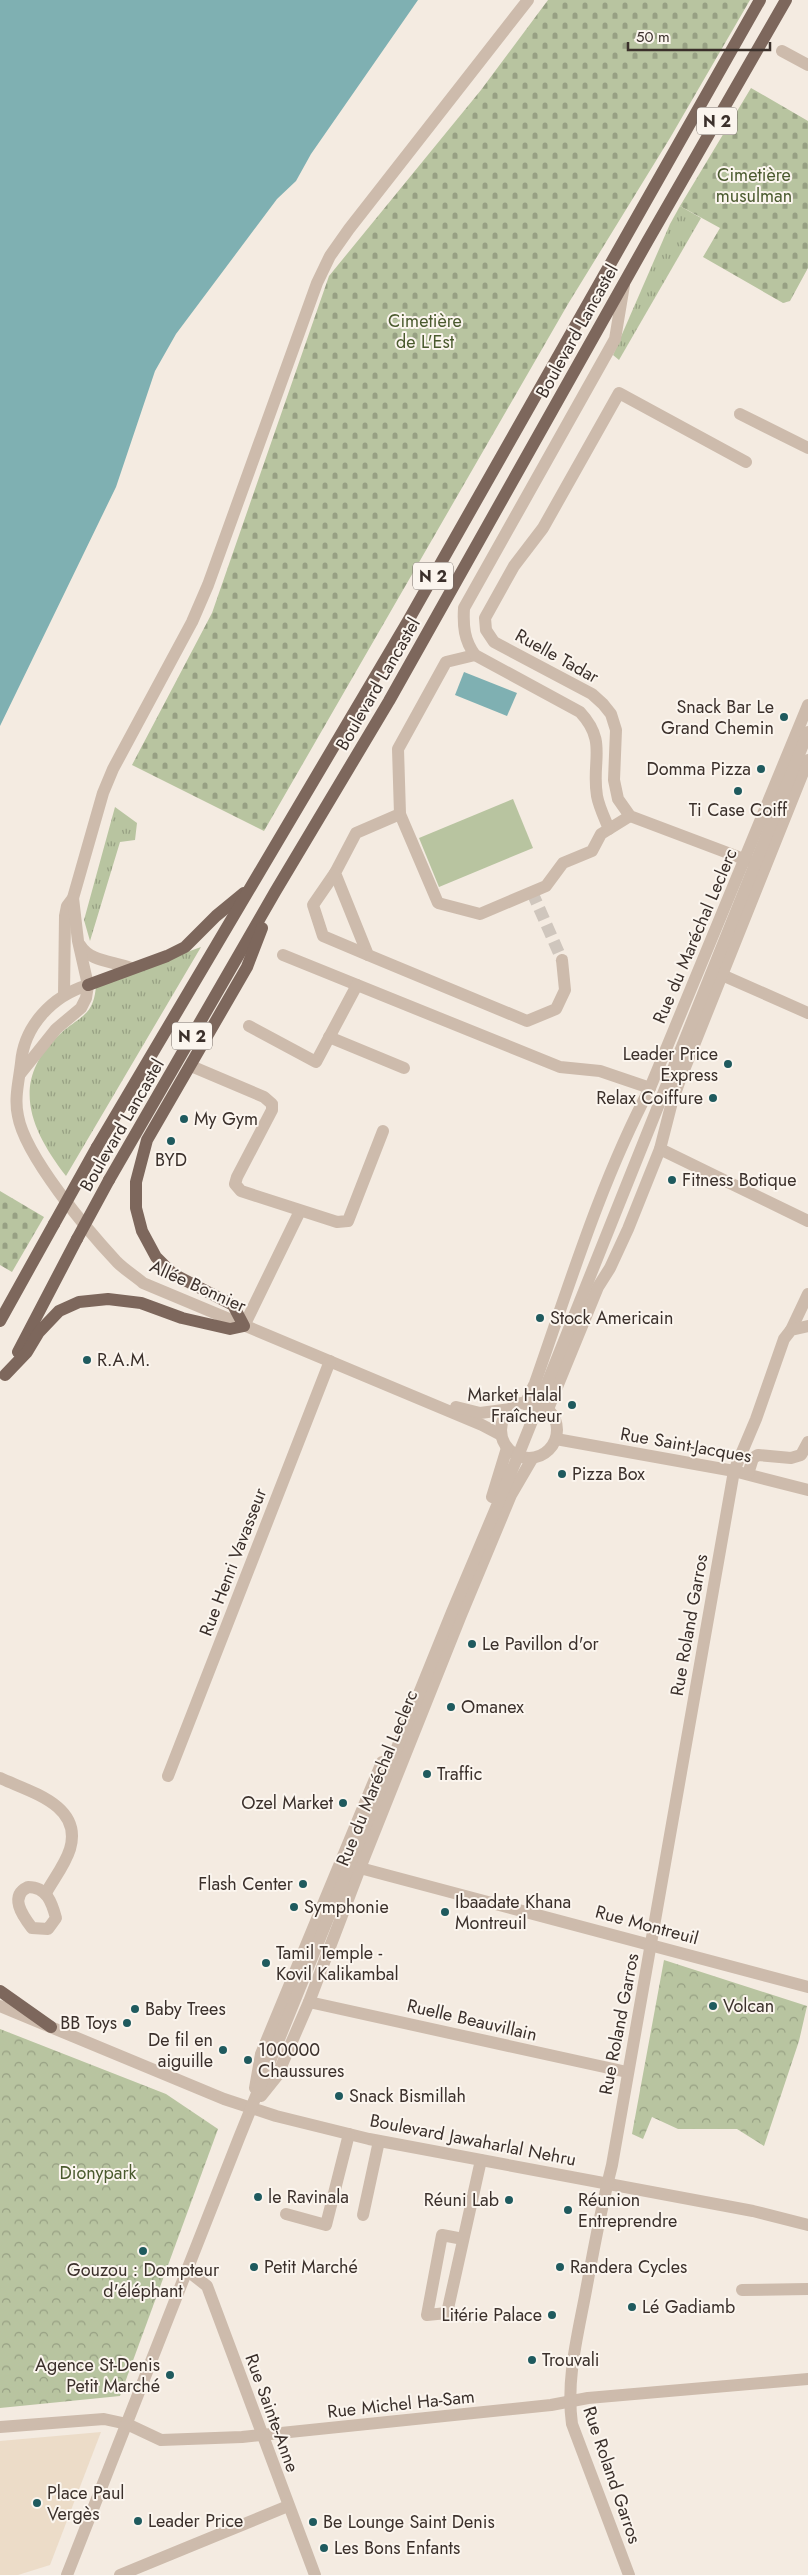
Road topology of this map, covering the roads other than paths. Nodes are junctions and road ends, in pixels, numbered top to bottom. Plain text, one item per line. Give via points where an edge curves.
1 (528, 0) edge
2 (760, 0) edge
3 (786, 0) edge
4 (782, 51) dead end
5 (808, 65) edge
6 (625, 282) junction
7 (740, 414) dead end
8 (808, 448) edge
9 (746, 462) dead end
10 (475, 655) junction
11 (808, 705) edge
12 (808, 732) edge
13 (808, 760) edge
14 (400, 814) junction
15 (630, 816) junction
16 (609, 829) junction
17 (755, 864) junction
18 (335, 873) junction
19 (252, 886) junction
20 (275, 892) junction
21 (73, 898) junction
22 (78, 941) junction
23 (283, 955) dead end
24 (368, 955) junction
25 (562, 960) tunnel mouth
26 (131, 968) junction
27 (722, 975) junction
28 (88, 985) junction
29 (357, 985) junction
30 (64, 995) junction
31 (808, 1013) edge
32 (249, 1026) dead end
33 (329, 1037) junction
34 (190, 1066) junction
35 (404, 1068) dead end
36 (20, 1074) junction
37 (650, 1088) junction
38 (383, 1131) dead end
39 (660, 1150) junction
40 (300, 1211) junction
41 (808, 1221) edge
42 (808, 1294) edge
43 (0, 1321) edge
44 (244, 1326) junction
45 (808, 1326) edge
46 (791, 1330) junction
47 (330, 1362) junction
48 (3, 1380) edge
49 (417, 1398) junction
50 (525, 1404) junction
51 (543, 1406) junction
52 (512, 1410) junction
53 (501, 1435) junction
54 (556, 1440) junction
55 (808, 1442) edge
56 (507, 1448) junction
57 (518, 1456) junction
58 (532, 1459) junction
59 (734, 1470) junction
60 (748, 1474) junction
61 (808, 1490) edge
62 (168, 1776) dead end
63 (0, 1778) edge
64 (360, 1868) junction
65 (46, 1893) dead end
66 (652, 1944) junction
67 (808, 1987) edge
68 (0, 1991) edge
69 (309, 2002) junction
70 (0, 2006) edge
71 (51, 2027) junction
72 (627, 2072) junction
73 (251, 2108) junction
74 (349, 2134) junction
75 (379, 2141) junction
76 (481, 2160) junction
77 (607, 2184) junction
78 (286, 2214) dead end
79 (362, 2215) dead end
80 (808, 2226) edge
81 (463, 2239) junction
82 (188, 2271) junction
83 (808, 2289) edge
84 (742, 2290) dead end
85 (808, 2379) edge
86 (569, 2402) junction
87 (126, 2424) junction
88 (0, 2427) edge
89 (261, 2436) junction
90 (288, 2506) junction
91 (67, 2575) edge
92 (120, 2575) edge
93 (315, 2575) edge
94 (629, 2575) edge

1 - 21 street via 330,256 316,284 208,586 113,768
2 - 19 main road, N 2 via 418,604
3 - 6 main road, Boulevard Lancastel / N 2
4 - 5 street
6 - 10 street via 615,339 464,608 463,627
6 - 20 main road, Boulevard Lancastel / N 2 via 390,702
7 - 8 street
9 - 15 street, Ruelle Tadar via 619,393 543,528 514,566 485,618 486,630 494,642 592,694 607,709 616,730 614,780 618,799
10 - 14 street via 446,662 398,749
10 - 16 street via 580,712 589,722 598,746 595,770 597,798
11 - 17 street, Rue du Maréchal Leclerc
12 - 17 street, Rue du Maréchal Leclerc
13 - 17 street, Rue du Maréchal Leclerc
14 - 16 street via 438,903 480,914 546,886 563,863 592,851 601,834
14 - 18 street via 356,833
15 - 16 street
15 - 17 street
17 - 27 street, Rue du Maréchal Leclerc
17 - 37 street, Rue du Maréchal Leclerc
17 - 51 street, Rue du Maréchal Leclerc
18 - 24 street
18 - 24 street via 313,905 323,936
19 - 26 main road via 184,947
19 - 43 main road, N 2, bridge via 97,1147
20 - 34 main road via 247,968
20 - 48 main road, Boulevard Lancastel / N 2, bridge via 109,1180
21 - 22 street
21 - 30 street via 65,916
22 - 26 street via 84,952 95,958
22 - 28 street
23 - 29 street
24 - 25 street via 527,1021 556,1009 565,990
26 - 28 main road
27 - 31 street
27 - 39 street, Rue du Maréchal Leclerc via 672,1102
28 - 30 street
28 - 36 street via 81,1008 46,1039
29 - 33 street
29 - 37 street via 560,1067 600,1071
30 - 36 street, Allée Bonnier via 33,1024 25,1040
32 - 33 street via 316,1062
33 - 35 street
34 - 40 street via 264,1097 272,1104 272,1110 235,1184 241,1191
34 - 44 main road via 147,1140 136,1182 136,1208 142,1231 156,1257 173,1274 233,1305
36 - 44 street, Allée Bonnier via 17,1115 27,1143 59,1191 118,1263 143,1283
37 - 50 street, Rue du Maréchal Leclerc via 629,1129 594,1216
38 - 40 street via 348,1221 337,1222
39 - 41 street
39 - 51 street, Rue du Maréchal Leclerc via 628,1229
40 - 44 street
42 - 46 street, Rue Roland Garros
44 - 47 street, Allée Bonnier
44 - 48 main road via 230,1329 182,1318 141,1303 108,1298 79,1302 60,1311 39,1332
45 - 46 street
46 - 59 street, Rue Roland Garros via 784,1339
47 - 49 street, Allée Bonnier
47 - 62 street, Rue Henri Vavasseur
49 - 52 street, Allée Bonnier via 480,1412
49 - 53 street, Allée Bonnier
50 - 51 street
50 - 52 street via 517,1404
51 - 54 street via 556,1422
51 - 57 street, Rue du Maréchal Leclerc
52 - 53 street via 503,1423
53 - 56 street
54 - 58 street, Rue du Maréchal Leclerc via 547,1451
54 - 59 street, Rue Saint-Jacques
55 - 60 street via 801,1455 792,1458 758,1455 753,1458
56 - 57 street
56 - 73 street, Rue du Maréchal Leclerc via 492,1497 261,2054
57 - 58 street
57 - 73 street, Rue du Maréchal Leclerc
58 - 64 street, Rue du Maréchal Leclerc via 504,1512
59 - 60 street, Rue Saint-Jacques
59 - 66 street, Rue Roland Garros via 652,1926
60 - 61 street, Rue Saint-Jacques
63 - 65 street via 56,1804 67,1818 71,1832 70,1848
64 - 66 street, Rue Montreuil
64 - 69 street, Rue du Maréchal Leclerc
66 - 67 street, Rue Montreuil
66 - 72 street, Rue Roland Garros
68 - 71 main road
69 - 72 street, Ruelle Beauvillain
69 - 73 street, Rue du Maréchal Leclerc via 277,2076
70 - 71 street, Boulevard Jawaharlal Nehru
71 - 73 street, Boulevard Jawaharlal Nehru
72 - 77 street, Rue Roland Garros
73 - 74 street, Boulevard Jawaharlal Nehru
73 - 82 street, Rue du Maréchal Leclerc
74 - 75 street, Boulevard Jawaharlal Nehru
74 - 78 street via 326,2225
75 - 76 street, Boulevard Jawaharlal Nehru
75 - 79 street
76 - 77 street, Boulevard Jawaharlal Nehru
76 - 81 street
77 - 80 street, Boulevard Jawaharlal Nehru via 753,2211
77 - 86 street, Rue Roland Garros via 571,2366
81 - 81 street via 447,2313 427,2315 442,2235
82 - 87 street, Rue du Maréchal Leclerc
82 - 89 street, Rue Sainte-Anne via 207,2286
83 - 84 street
85 - 86 street, Rue Michel Ha-Sam
86 - 89 street, Rue Michel Ha-Sam
86 - 94 street, Rue Roland Garros via 572,2424
87 - 88 street, Rue Michel Ha-Sam via 104,2419
87 - 89 street, Rue Michel Ha-Sam via 162,2440
87 - 91 street, Rue du Maréchal Leclerc
89 - 90 street, Rue Sainte-Anne
90 - 92 street
90 - 93 street, Rue Sainte-Anne

